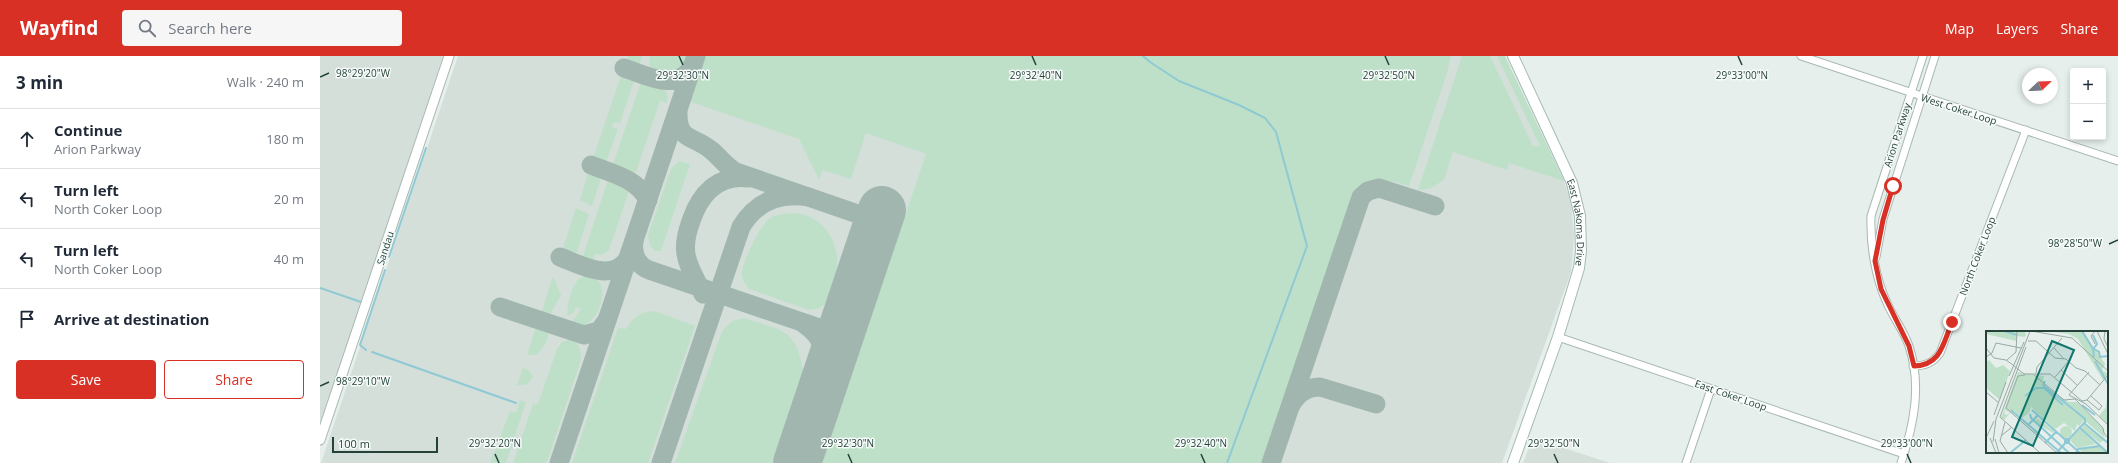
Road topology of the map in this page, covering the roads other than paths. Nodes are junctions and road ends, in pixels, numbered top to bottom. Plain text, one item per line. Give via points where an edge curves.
1 (449, 56) edge
2 (1513, 56) edge
3 (1801, 56) edge
4 (1923, 56) edge
5 (1935, 56) edge
6 (1910, 93) junction
7 (1921, 97) junction
8 (2026, 130) junction
9 (2118, 161) edge
10 (1875, 261) junction
11 (1558, 337) junction
12 (1914, 366) junction
13 (1712, 389) junction
14 (320, 440) edge
15 (1904, 454) junction
16 (1513, 463) edge
17 (1686, 463) edge
18 (1901, 463) edge

1 - 14 street, Sandau
2 - 11 main road, East Nakoma Drive via 1565,167 1577,199 1580,216 1582,234 1579,268
3 - 6 street, West Coker Loop
4 - 6 street, Arion Parkway
5 - 7 street, Arion Parkway
6 - 7 street, West Coker Loop
6 - 10 street, Arion Parkway via 1871,216 1870,237
7 - 8 street, West Coker Loop
7 - 10 street, Arion Parkway via 1883,220
8 - 9 street, West Coker Loop
8 - 12 street, North Coker Loop via 1940,353 1925,366
10 - 12 street, Arion Parkway via 1881,289 1909,346
11 - 13 street, East Coker Loop
11 - 16 main road, East Nakoma Drive
12 - 15 street, Arion Parkway via 1915,405
13 - 15 street, East Coker Loop
13 - 17 street
15 - 18 street, Arion Parkway

